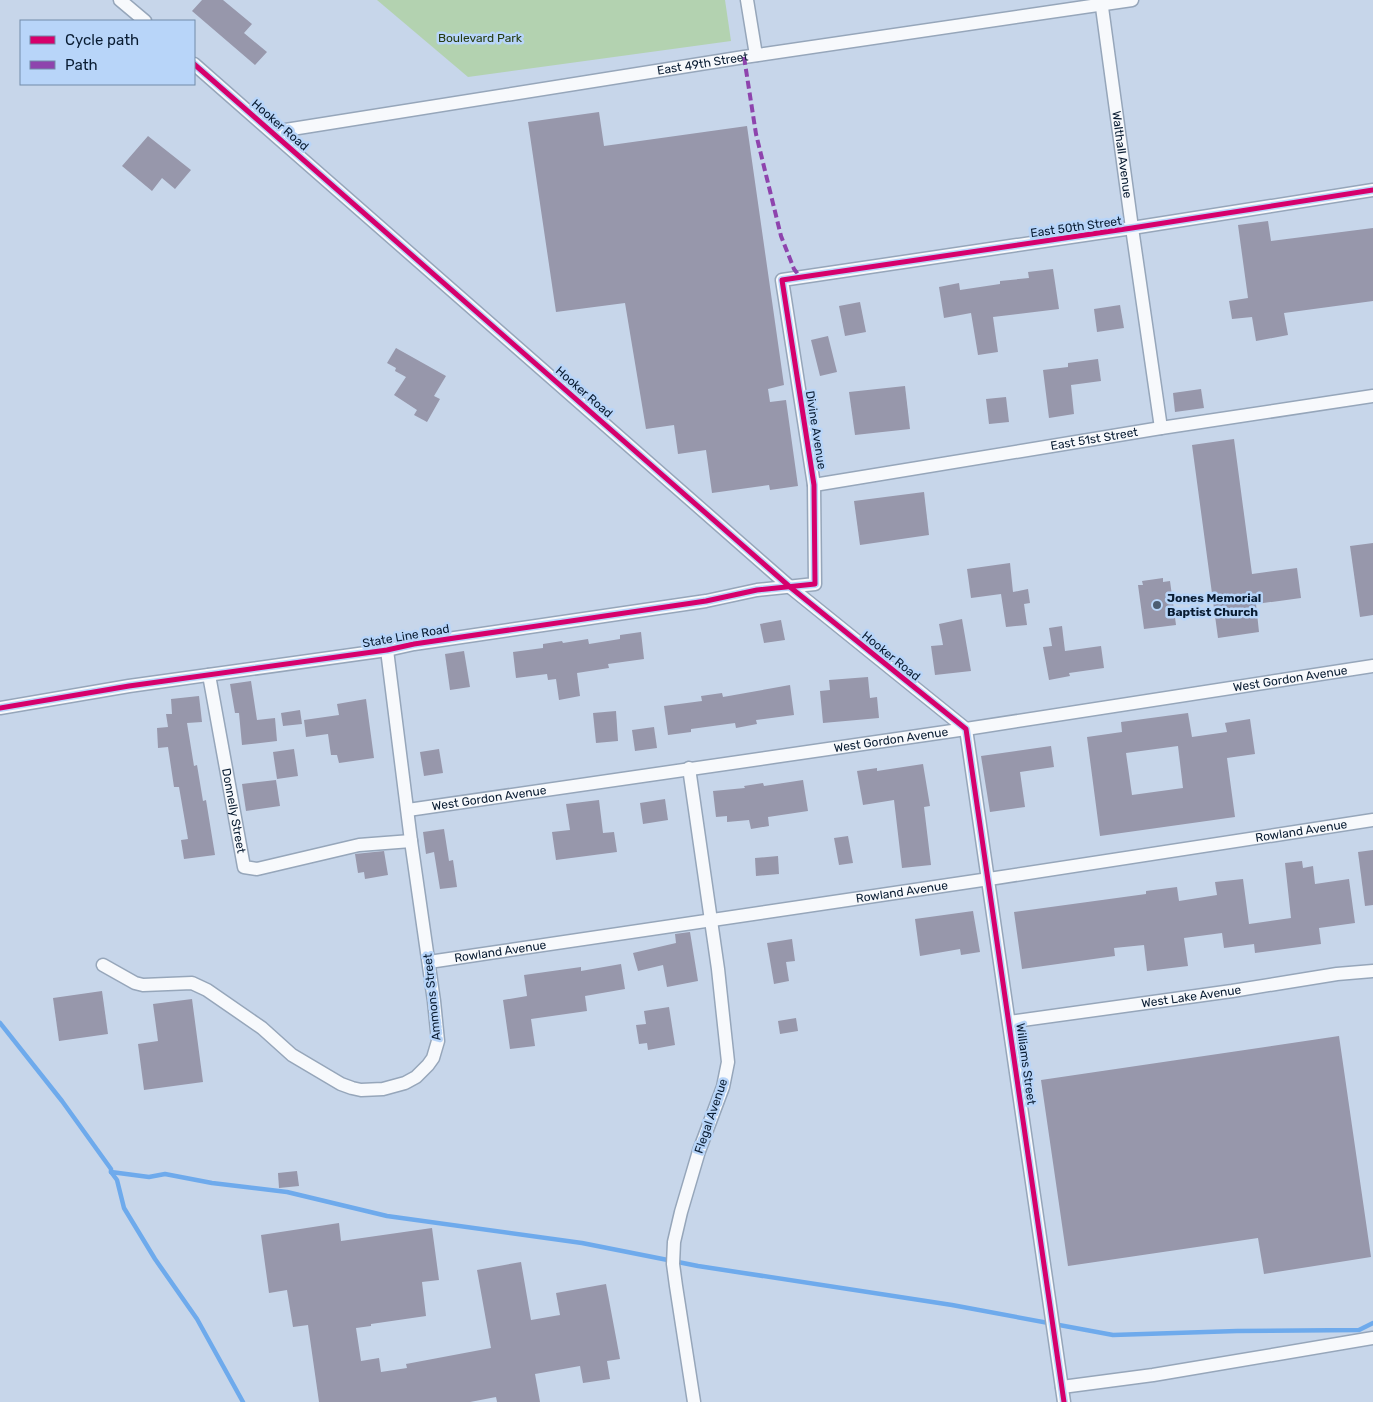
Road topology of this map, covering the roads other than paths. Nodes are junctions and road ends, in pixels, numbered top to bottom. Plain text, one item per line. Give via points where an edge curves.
1 (120, 0) edge
2 (747, 0) edge
3 (1132, 0) edge
4 (1101, 2) edge
5 (144, 20) edge
6 (756, 55) junction
7 (195, 65) edge
8 (273, 132) junction
9 (1373, 190) edge
10 (1132, 228) junction
11 (782, 280) joint
12 (1373, 396) edge
13 (1161, 428) junction
14 (814, 485) junction
15 (815, 584) joint
16 (790, 587) junction
17 (387, 650) junction
18 (1373, 666) edge
19 (209, 675) junction
20 (0, 708) edge
21 (966, 729) junction
22 (690, 768) junction
23 (408, 810) junction
24 (1373, 820) edge
25 (411, 841) junction
26 (989, 880) junction
27 (712, 920) junction
28 (428, 962) junction
29 (103, 965) dead end
30 (1373, 971) edge
31 (1010, 1022) junction
32 (1373, 1338) edge
33 (1062, 1387) junction
34 (694, 1402) edge
35 (1064, 1402) edge

1 - 5 street
2 - 6 street
3 - 4 street, East 49th Street
4 - 6 street, East 49th Street
4 - 10 street, Walthall Avenue
6 - 8 street, East 49th Street
7 - 8 street, Hooker Road
8 - 16 street, Hooker Road
9 - 10 street, East 50th Street
10 - 11 street, East 50th Street
10 - 13 street, Walthall Avenue
11 - 14 street, Divine Avenue
12 - 13 street, East 51st Street
13 - 14 street, East 51st Street
14 - 15 street, Divine Avenue
15 - 16 street, State Line Road
16 - 17 street, State Line Road
16 - 21 street, Hooker Road
17 - 19 street, State Line Road
17 - 23 street, Ammons Street
18 - 21 street, West Gordon Avenue
19 - 20 street, State Line Road
19 - 25 street, Donnelly Street via 244,866 257,869 359,845
21 - 22 street, West Gordon Avenue
21 - 26 street, Williams Street
22 - 23 street, West Gordon Avenue
22 - 27 street, Flegal Avenue
23 - 25 street, Ammons Street
24 - 26 street, Rowland Avenue
25 - 28 street, Ammons Street
26 - 27 street, Rowland Avenue
26 - 31 street, Williams Street
27 - 28 street, Rowland Avenue
27 - 34 street, Flegal Avenue via 728,1062 674,1242 676,1286
28 - 29 street, Ammons Street via 438,1041 433,1058 405,1083 361,1090 341,1084 292,1055 262,1028 207,990 192,984 143,985
30 - 31 street, West Lake Avenue
31 - 33 street, Williams Street
32 - 33 street
33 - 35 street, Williams Street

